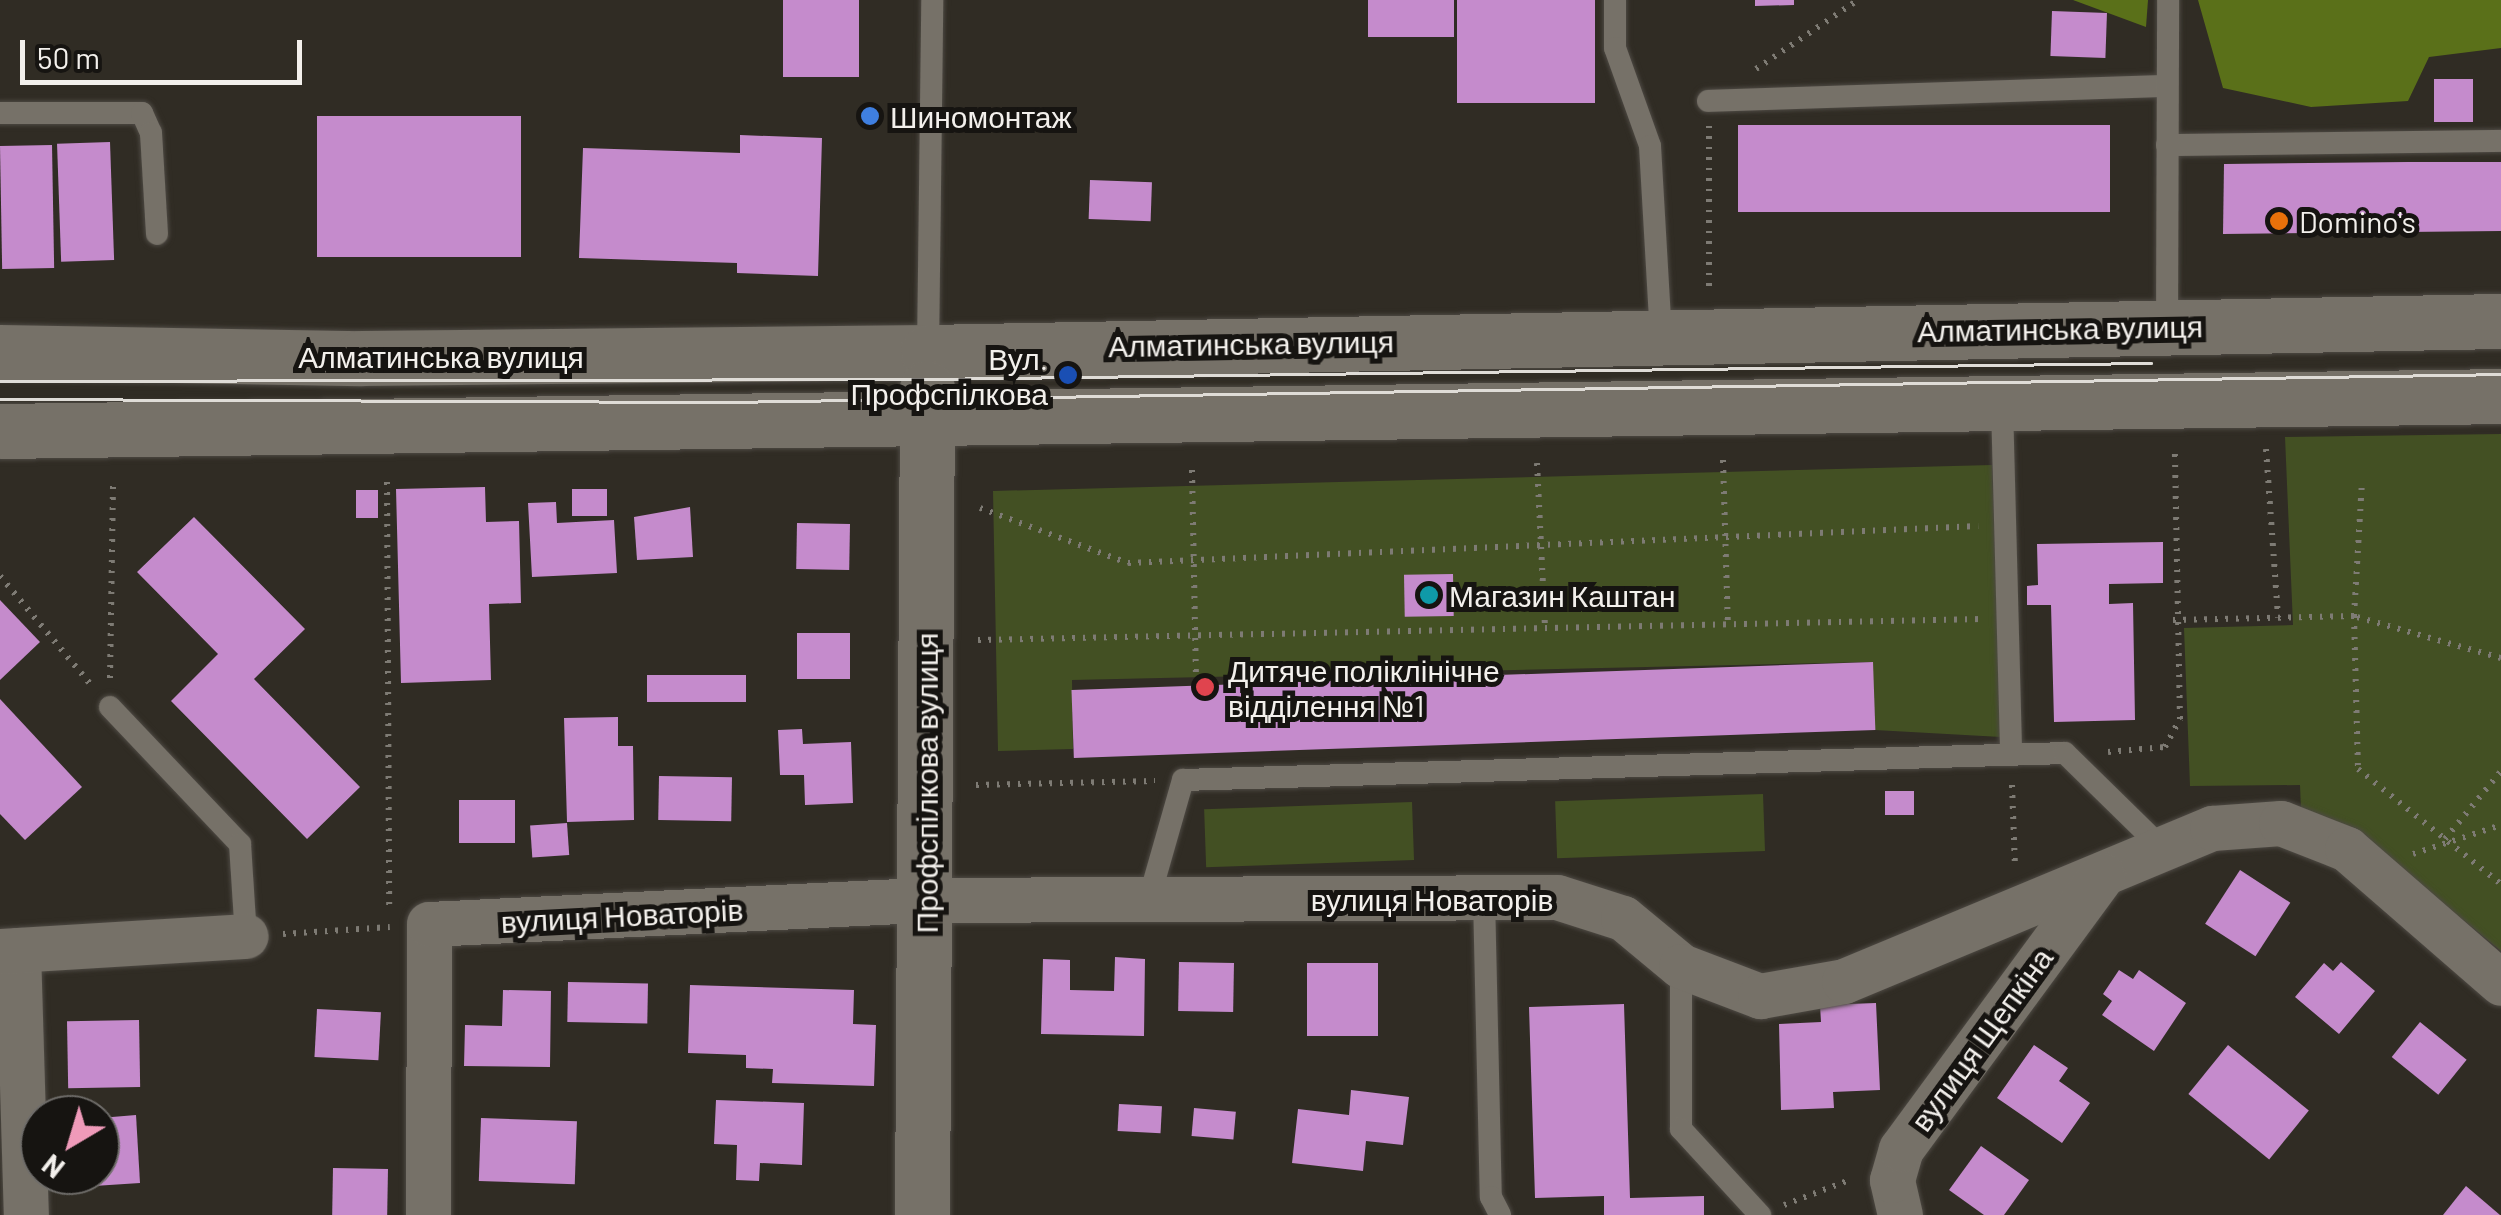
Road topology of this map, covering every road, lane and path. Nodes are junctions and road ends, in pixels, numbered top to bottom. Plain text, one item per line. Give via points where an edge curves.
1 (932, 0) edge
2 (1615, 0) edge
3 (1858, 0) edge
4 (2168, 0) edge
5 (2166, 86) junction
6 (1708, 101) junction
7 (0, 113) edge
8 (2501, 141) edge
9 (2167, 144) junction
10 (157, 234) dead end
11 (1710, 295) dead end
12 (2501, 321) edge
13 (2167, 327) junction
14 (1662, 334) junction
15 (0, 352) edge
16 (928, 352) junction
17 (2501, 396) edge
18 (2002, 405) junction
19 (927, 422) junction
20 (0, 431) edge
21 (2266, 448) dead end
22 (2175, 450) dead end
23 (1724, 460) dead end
24 (1537, 463) dead end
25 (1192, 470) dead end
26 (387, 482) dead end
27 (2362, 482) dead end
28 (113, 484) dead end
29 (980, 508) dead end
30 (2004, 525) junction
31 (1726, 541) junction
32 (1541, 548) junction
33 (1194, 561) junction
34 (0, 576) edge
35 (2354, 616) junction
36 (2007, 618) junction
37 (2278, 618) junction
38 (2174, 620) junction
39 (1728, 626) junction
40 (1545, 630) junction
41 (1196, 636) junction
42 (978, 640) dead end
43 (2501, 658) edge
44 (1196, 678) dead end
45 (110, 708) junction
46 (2064, 753) junction
47 (2011, 754) junction
48 (2501, 770) edge
49 (1184, 780) junction
50 (976, 785) dead end
51 (2501, 825) edge
52 (2446, 839) junction
53 (2163, 849) junction
54 (2375, 872) junction
55 (2102, 875) junction
56 (2501, 884) edge
57 (1484, 897) junction
58 (1148, 899) junction
59 (927, 900) junction
60 (2016, 909) junction
61 (409, 926) junction
62 (246, 936) junction
63 (9, 950) edge
64 (1682, 966) junction
65 (2501, 983) edge
66 (1895, 1163) junction
67 (26, 1215) edge
68 (428, 1215) edge
69 (922, 1215) edge
70 (1500, 1215) edge
71 (1760, 1215) edge
72 (1900, 1215) edge

1 - 16 lane
2 - 14 lane via 1615,48 1650,146
3 - 6 path
4 - 5 lane
5 - 6 lane
5 - 9 lane
6 - 11 path
7 - 10 lane via 142,113 150,133
8 - 9 lane
9 - 13 lane
12 - 13 street, Алматинська вулиця
13 - 14 street, Алматинська вулиця
14 - 16 street, Алматинська вулиця
15 - 16 street, Алматинська вулиця via 361,358
16 - 19 street, Профспілкова вулиця
17 - 18 street
18 - 19 street
18 - 30 lane
19 - 20 street
19 - 59 street, Профспілкова вулиця
21 - 37 path
22 - 38 path
23 - 31 path
24 - 32 path
25 - 33 path
26 - 61 path
27 - 35 path
28 - 45 path
29 - 33 path via 1106,560
30 - 31 path
30 - 36 lane
31 - 32 path
31 - 39 path
32 - 33 path
32 - 40 path
33 - 41 path
34 - 45 path
35 - 37 path
35 - 43 path
35 - 52 path via 2358,769
36 - 39 path
36 - 47 lane
37 - 38 path
38 - 46 path via 2180,718 2165,747
39 - 40 path
40 - 41 path
41 - 42 path
41 - 44 path
45 - 62 lane via 240,844
46 - 47 lane
46 - 53 lane
47 - 49 lane
47 - 60 path
48 - 52 path
49 - 50 path
49 - 58 lane
51 - 52 path
52 - 54 path
52 - 56 path
53 - 54 street, вулиця Новаторів via 2212,828 2281,822 2347,848
53 - 55 street, вулиця Новаторів
54 - 65 street, вулиця Новаторів
55 - 60 street, вулиця Новаторів
55 - 66 street, вулиця Щепкіна
57 - 58 street, вулиця Новаторів
57 - 64 street, вулиця Новаторів via 1557,897 1592,905 1622,918
57 - 70 lane via 1491,1197
58 - 59 street, вулиця Новаторів
59 - 61 street, вулиця Новаторів
59 - 69 street, Профспілкова вулиця
60 - 64 street, вулиця Новаторів via 1844,980 1760,996
61 - 62 path
61 - 68 street
62 - 63 street
63 - 67 street
64 - 71 lane via 1681,1129
66 - 71 path
66 - 72 street, вулиця Щепкіна

